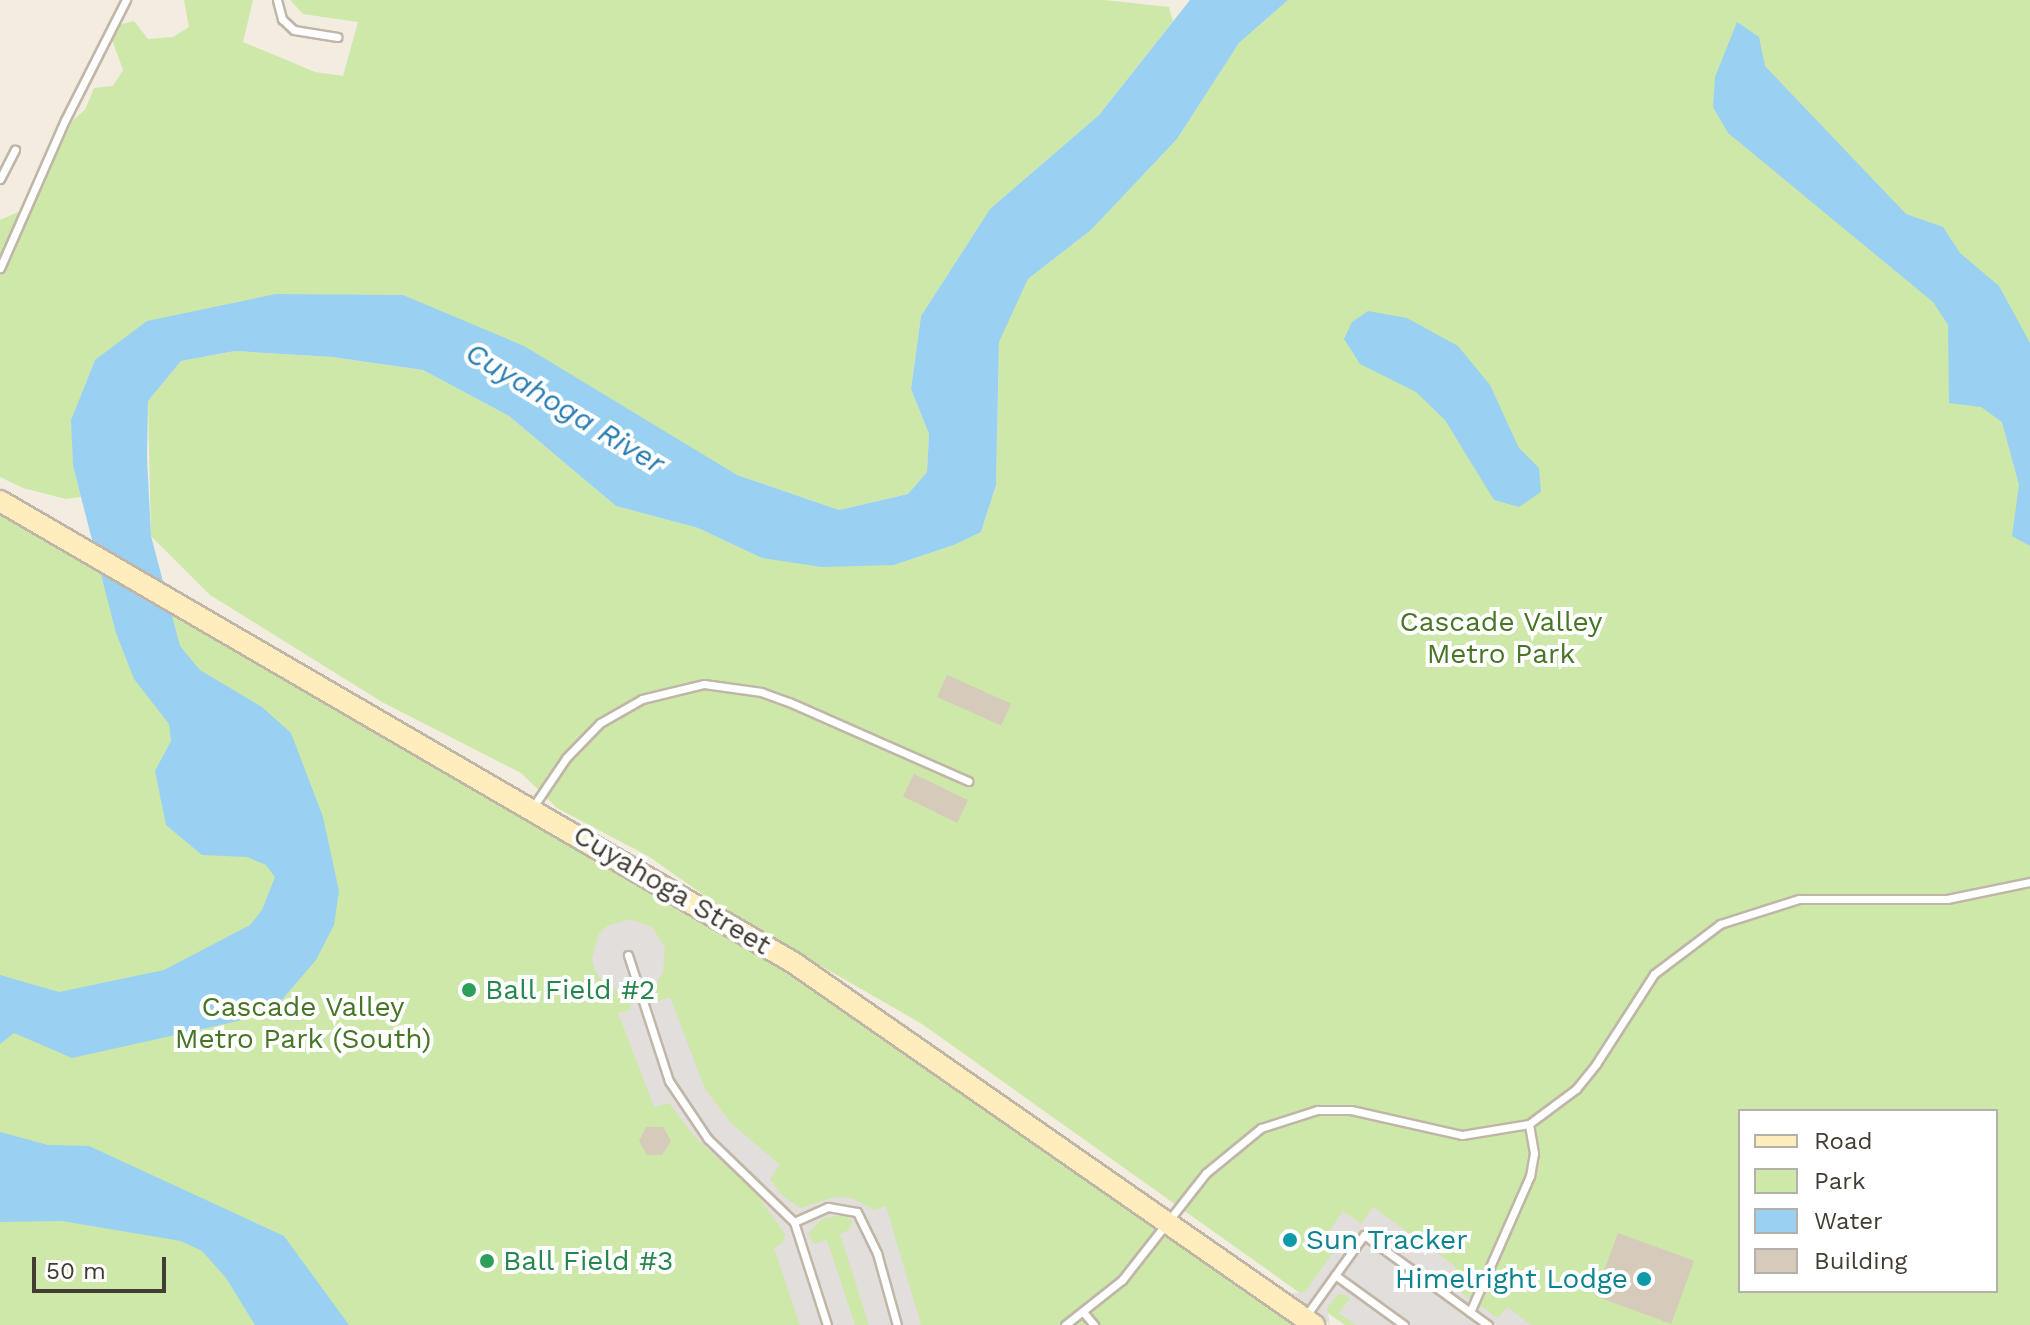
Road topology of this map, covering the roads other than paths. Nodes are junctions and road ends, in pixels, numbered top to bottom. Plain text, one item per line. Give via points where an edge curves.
1 (126, 0) edge
2 (277, 0) edge
3 (337, 37) dead end
4 (15, 150) dead end
5 (0, 179) edge
6 (0, 268) edge
7 (0, 501) edge
8 (968, 781) dead end
9 (533, 807) junction
10 (2030, 882) edge
11 (628, 955) dead end
12 (1529, 1124) junction
13 (794, 1222) junction
14 (1169, 1223) junction
15 (1335, 1275) junction
16 (1470, 1312) junction
17 (1084, 1313) junction
18 (1309, 1322) edge
19 (827, 1325) edge
20 (897, 1325) edge
21 (1065, 1325) edge
22 (1094, 1325) edge
23 (1404, 1325) edge
24 (1488, 1325) edge

1 - 6 lane via 65,120
2 - 3 lane via 282,19 294,30
4 - 5 lane
7 - 9 street, Cuyahoga Street
8 - 9 lane via 761,692 704,684 642,699 600,723 566,758
9 - 14 street, Cuyahoga Street via 794,963
10 - 12 lane via 1947,899 1799,899 1720,924 1654,974 1576,1089
11 - 13 lane via 669,1081 690,1118
12 - 14 lane via 1462,1135 1351,1110 1286,1118 1232,1147
12 - 16 lane via 1534,1153 1530,1176
13 - 19 lane
13 - 20 lane via 828,1207 857,1212 877,1253
14 - 17 lane via 1122,1280
14 - 18 street, Cuyahoga Street
15 - 16 lane via 1364,1235
15 - 18 lane
15 - 23 lane
16 - 24 lane
17 - 21 lane
17 - 22 lane

